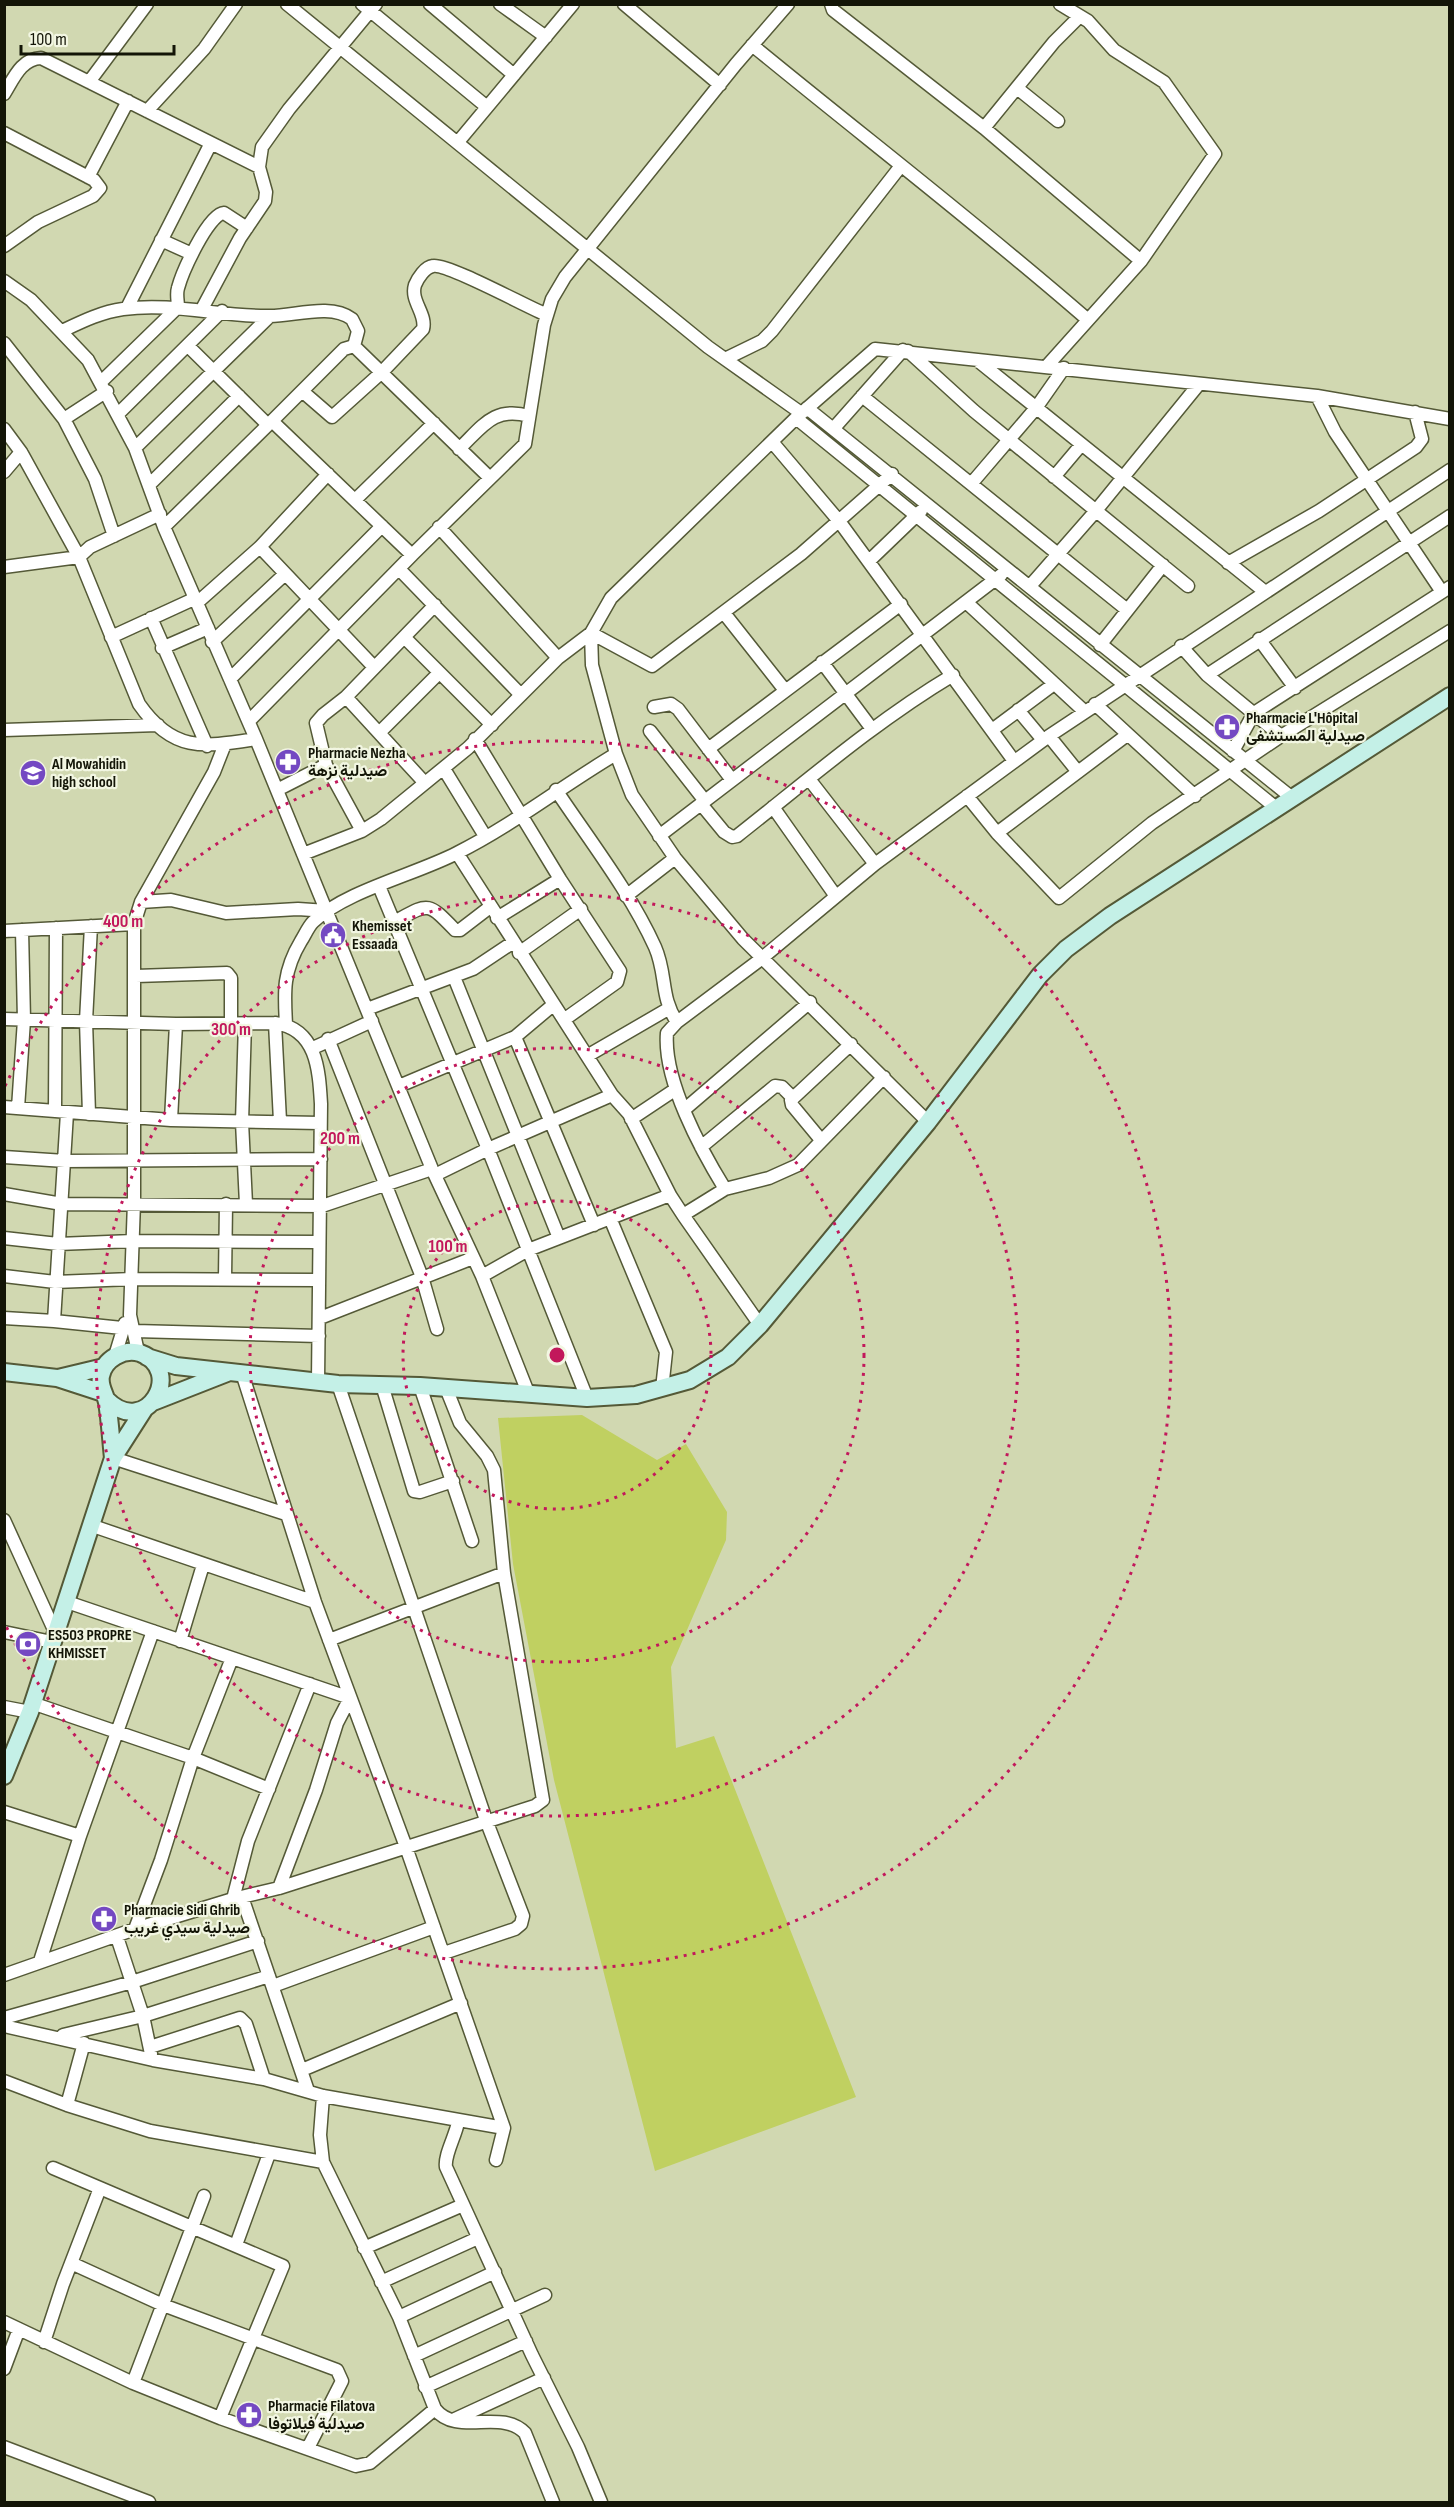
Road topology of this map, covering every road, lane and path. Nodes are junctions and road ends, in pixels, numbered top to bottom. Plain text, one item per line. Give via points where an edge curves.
1 (130, 4) edge
2 (236, 4) edge
3 (287, 4) edge
4 (430, 4) edge
5 (500, 4) edge
6 (573, 4) edge
7 (624, 4) edge
8 (788, 4) edge
9 (831, 4) edge
10 (1060, 4) edge
11 (370, 7) edge
12 (144, 9) edge
13 (1079, 18) junction
14 (546, 37) junction
15 (752, 45) junction
16 (341, 47) junction
17 (514, 75) junction
18 (89, 82) junction
19 (720, 85) junction
20 (1017, 88) junction
21 (4, 94) edge
22 (128, 101) junction
23 (487, 107) junction
24 (147, 111) junction
25 (1058, 121) dead end
26 (984, 128) junction
27 (4, 133) edge
28 (458, 142) junction
29 (211, 143) junction
30 (900, 166) junction
31 (259, 167) junction
32 (88, 177) junction
33 (247, 228) junction
34 (161, 240) junction
35 (4, 246) edge
36 (586, 247) junction
37 (192, 254) junction
38 (1142, 261) junction
39 (4, 281) edge
40 (178, 307) junction
41 (126, 308) junction
42 (202, 309) junction
43 (222, 311) junction
44 (547, 315) junction
45 (269, 317) junction
46 (1088, 320) junction
47 (62, 331) junction
48 (4, 343) edge
49 (188, 346) junction
50 (354, 346) junction
51 (905, 350) junction
52 (724, 359) junction
53 (976, 360) junction
54 (1046, 366) junction
55 (1064, 368) junction
56 (213, 370) junction
57 (382, 372) junction
58 (1199, 384) junction
59 (104, 386) junction
60 (302, 391) junction
61 (239, 396) junction
62 (862, 396) junction
63 (1317, 396) junction
64 (1036, 408) junction
65 (1415, 412) junction
66 (801, 413) junction
67 (118, 414) junction
68 (529, 416) junction
69 (64, 419) junction
70 (1449, 419) edge
71 (270, 423) junction
72 (434, 423) junction
73 (834, 428) junction
74 (4, 429) edge
75 (1009, 440) junction
76 (773, 443) junction
77 (1081, 446) junction
78 (135, 448) junction
79 (459, 449) junction
80 (21, 452) junction
81 (1449, 470) edge
82 (4, 472) edge
83 (328, 474) junction
84 (892, 474) junction
85 (1054, 477) junction
86 (490, 478) junction
87 (1365, 479) junction
88 (1122, 480) junction
89 (971, 483) junction
90 (150, 484) junction
91 (880, 485) junction
92 (355, 500) junction
93 (928, 504) junction
94 (1097, 510) junction
95 (1388, 511) junction
96 (160, 514) junction
97 (916, 515) junction
98 (1449, 516) edge
99 (839, 521) junction
100 (382, 526) junction
101 (164, 527) junction
102 (440, 527) junction
103 (114, 536) junction
104 (1408, 543) junction
105 (260, 547) junction
106 (1058, 554) junction
107 (412, 555) junction
108 (79, 557) junction
109 (869, 561) junction
110 (1228, 563) junction
111 (1163, 565) junction
112 (4, 567) edge
113 (1009, 569) junction
114 (400, 570) junction
115 (285, 574) junction
116 (996, 579) junction
117 (1030, 586) junction
118 (1188, 586) dead end
119 (1446, 590) edge
120 (1264, 591) junction
121 (197, 600) junction
122 (310, 600) junction
123 (966, 602) junction
124 (902, 604) junction
125 (435, 605) junction
126 (1126, 609) junction
127 (724, 613) junction
128 (151, 618) junction
129 (208, 628) junction
130 (339, 631) junction
131 (1449, 631) edge
132 (591, 633) junction
133 (924, 634) junction
134 (111, 637) junction
135 (404, 637) junction
136 (1259, 639) junction
137 (212, 642) junction
138 (1100, 645) junction
139 (1181, 646) junction
140 (162, 648) junction
141 (558, 658) junction
142 (822, 662) junction
143 (374, 667) junction
144 (439, 673) junction
145 (1138, 674) junction
146 (953, 675) junction
147 (1208, 675) junction
148 (230, 680) junction
149 (1054, 684) junction
150 (1125, 684) junction
151 (1295, 688) junction
152 (784, 689) junction
153 (846, 693) junction
154 (521, 694) junction
155 (1449, 696) edge
156 (346, 697) junction
157 (1095, 704) junction
158 (654, 707) dead end
159 (1018, 710) junction
160 (1084, 711) junction
161 (1254, 713) junction
162 (249, 721) junction
163 (158, 725) junction
164 (492, 725) junction
165 (872, 729) junction
166 (4, 730) edge
167 (992, 730) junction
168 (650, 731) dead end
169 (379, 733) junction
170 (1127, 735) junction
171 (1281, 736) junction
172 (1046, 738) junction
173 (256, 739) junction
174 (476, 739) junction
175 (225, 744) junction
176 (207, 746) junction
177 (708, 749) junction
178 (1233, 751) junction
179 (616, 754) junction
180 (1014, 761) junction
181 (1245, 761) junction
182 (326, 765) junction
183 (444, 769) junction
184 (1078, 772) junction
185 (1232, 772) junction
186 (809, 778) junction
187 (732, 780) junction
188 (424, 782) junction
189 (277, 790) junction
190 (556, 790) junction
191 (967, 796) junction
192 (1195, 796) junction
193 (1291, 797) junction
194 (703, 802) junction
195 (773, 807) junction
196 (1275, 807) junction
197 (523, 816) junction
198 (362, 831) junction
199 (997, 833) junction
200 (485, 836) junction
201 (659, 836) junction
202 (457, 853) junction
203 (303, 854) junction
204 (675, 858) junction
205 (875, 864) junction
206 (560, 879) junction
207 (379, 886) junction
208 (836, 895) junction
209 (626, 896) junction
210 (141, 902) junction
211 (580, 909) junction
212 (327, 911) junction
213 (493, 913) junction
214 (394, 922) junction
215 (134, 924) junction
216 (91, 926) junction
217 (56, 928) junction
218 (22, 930) junction
219 (4, 931) edge
220 (516, 948) junction
221 (761, 959) junction
222 (136, 976) junction
223 (454, 977) junction
224 (420, 990) junction
225 (810, 1002) junction
226 (553, 1005) junction
227 (367, 1009) junction
228 (668, 1009) junction
229 (4, 1019) edge
230 (565, 1019) junction
231 (24, 1020) junction
232 (56, 1020) junction
233 (86, 1021) junction
234 (372, 1021) junction
235 (231, 1022) junction
236 (677, 1022) junction
237 (136, 1023) junction
238 (245, 1023) junction
239 (176, 1024) junction
240 (281, 1024) junction
241 (515, 1037) junction
242 (328, 1039) junction
243 (851, 1044) junction
244 (313, 1048) junction
245 (484, 1051) junction
246 (587, 1056) junction
247 (452, 1065) junction
248 (885, 1077) junction
249 (399, 1086) junction
250 (676, 1089) junction
251 (612, 1095) junction
252 (793, 1098) junction
253 (4, 1107) edge
254 (18, 1108) junction
255 (685, 1109) junction
256 (61, 1112) junction
257 (89, 1114) junction
258 (135, 1117) junction
259 (631, 1119) junction
260 (171, 1120) junction
261 (280, 1121) junction
262 (242, 1122) junction
263 (553, 1122) junction
264 (928, 1122) junction
265 (320, 1123) junction
266 (518, 1136) junction
267 (821, 1140) junction
268 (701, 1147) junction
269 (488, 1149) junction
270 (4, 1157) edge
271 (321, 1159) junction
272 (65, 1161) junction
273 (134, 1161) junction
274 (242, 1162) junction
275 (433, 1172) junction
276 (385, 1185) junction
277 (724, 1189) junction
278 (4, 1194) edge
279 (670, 1195) junction
280 (134, 1202) junction
281 (62, 1204) junction
282 (226, 1204) junction
283 (246, 1204) junction
284 (322, 1206) junction
285 (683, 1215) junction
286 (610, 1218) junction
287 (594, 1225) junction
288 (4, 1238) edge
289 (559, 1239) junction
290 (133, 1241) junction
291 (226, 1242) junction
292 (319, 1242) junction
293 (58, 1244) junction
294 (528, 1250) junction
295 (473, 1258) junction
296 (4, 1276) edge
297 (482, 1276) junction
298 (422, 1277) junction
299 (225, 1278) junction
300 (132, 1279) junction
301 (319, 1280) junction
302 (55, 1282) junction
303 (4, 1318) edge
304 (320, 1318) junction
305 (54, 1321) junction
306 (760, 1325) junction
307 (128, 1329) junction
308 (437, 1329) dead end
309 (319, 1336) junction
310 (142, 1354) junction
311 (110, 1361) junction
312 (4, 1372) edge
313 (237, 1372) junction
314 (57, 1378) junction
315 (318, 1381) junction
316 (338, 1384) junction
317 (382, 1385) junction
318 (420, 1386) junction
319 (446, 1388) junction
320 (662, 1389) junction
321 (529, 1395) junction
322 (105, 1397) junction
323 (587, 1398) junction
324 (149, 1405) junction
325 (113, 1458) junction
326 (453, 1481) junction
327 (286, 1514) junction
328 (4, 1520) edge
329 (93, 1526) junction
330 (472, 1541) dead end
331 (203, 1565) junction
332 (504, 1573) junction
333 (67, 1602) junction
334 (315, 1602) junction
335 (416, 1608) junction
336 (153, 1631) junction
337 (4, 1632) edge
338 (54, 1637) junction
339 (329, 1640) junction
340 (180, 1641) junction
341 (232, 1658) junction
342 (310, 1684) junction
343 (350, 1698) junction
344 (4, 1707) edge
345 (31, 1707) junction
346 (116, 1732) junction
347 (193, 1758) junction
348 (4, 1776) edge
349 (269, 1789) junction
350 (4, 1812) edge
351 (486, 1820) junction
352 (80, 1836) junction
353 (406, 1847) junction
354 (279, 1888) junction
355 (238, 1898) junction
356 (434, 1927) junction
357 (135, 1929) junction
358 (117, 1937) junction
359 (258, 1941) junction
360 (444, 1953) junction
361 (40, 1961) junction
362 (4, 1975) edge
363 (271, 1981) junction
364 (132, 1982) junction
365 (461, 2002) junction
366 (143, 2016) junction
367 (4, 2019) edge
368 (4, 2026) edge
369 (59, 2036) junction
370 (84, 2043) junction
371 (151, 2053) junction
372 (302, 2070) junction
373 (264, 2079) junction
374 (4, 2081) edge
375 (308, 2091) junction
376 (323, 2096) junction
377 (67, 2105) junction
378 (458, 2122) junction
379 (504, 2128) junction
380 (269, 2154) junction
381 (496, 2160) dead end
382 (323, 2162) junction
383 (53, 2168) dead end
384 (100, 2188) junction
385 (204, 2196) dead end
386 (463, 2205) junction
387 (191, 2228) junction
388 (478, 2238) junction
389 (236, 2245) junction
390 (364, 2247) junction
391 (70, 2264) junction
392 (495, 2272) junction
393 (381, 2282) junction
394 (545, 2295) dead end
395 (163, 2305) junction
396 (512, 2310) junction
397 (399, 2317) junction
398 (4, 2322) edge
399 (19, 2329) junction
400 (255, 2338) junction
401 (526, 2341) junction
402 (44, 2342) junction
403 (8, 2347) edge
404 (414, 2356) junction
405 (4, 2369) edge
406 (544, 2378) junction
407 (133, 2383) junction
408 (425, 2388) junction
409 (435, 2409) junction
410 (220, 2418) junction
411 (451, 2421) junction
412 (4, 2447) edge
413 (308, 2448) junction
414 (129, 2499) edge
415 (149, 2502) edge
416 (553, 2502) edge
417 (601, 2502) edge

1 - 12 street
2 - 24 street via 204,49
3 - 16 street
4 - 17 street
5 - 14 street
6 - 14 street
7 - 19 street
8 - 15 street
9 - 26 street via 833,10
10 - 13 street
11 - 16 street
11 - 23 street
12 - 18 street
13 - 20 street
13 - 38 street via 1088,21 1114,50 1164,82 1215,154
14 - 17 street
15 - 19 street
15 - 30 street
16 - 28 street
16 - 31 street via 262,147
17 - 23 street
18 - 21 street via 41,58 33,58 20,68
18 - 22 street
19 - 36 street
20 - 25 street
20 - 26 street
22 - 24 street
22 - 32 street
23 - 28 street
24 - 29 street
26 - 38 street
27 - 32 street
28 - 36 street
29 - 31 street
29 - 34 street
30 - 46 street via 997,241
30 - 52 street via 772,331 762,341
31 - 33 street via 266,196
32 - 35 street via 99,185 97,193 38,222
33 - 37 street via 219,213
33 - 42 street
34 - 37 street
34 - 41 street
36 - 44 street via 556,291
36 - 52 street
37 - 40 street via 177,290
38 - 46 street
39 - 47 street via 31,300
40 - 41 street
40 - 42 street
40 - 59 street
41 - 47 street
42 - 43 street
43 - 45 street
43 - 49 street
44 - 57 street via 435,265 427,268 415,287 423,329
44 - 68 street
45 - 50 street via 326,312 347,315 358,331
45 - 56 street
46 - 54 street
47 - 59 street via 88,360
48 - 69 street
49 - 56 street
49 - 67 street
50 - 57 street
50 - 60 street via 344,349
51 - 53 street
51 - 62 street
51 - 66 street via 875,349
51 - 75 street
52 - 66 street
53 - 54 street
53 - 64 street
54 - 55 street
55 - 58 street
55 - 64 street
56 - 61 street
56 - 78 street
57 - 60 street via 332,417
57 - 72 street
58 - 63 street
58 - 88 street
59 - 67 street
59 - 69 street
60 - 71 street
61 - 71 street
61 - 90 street
62 - 73 street
62 - 89 street
63 - 65 street
63 - 87 street
64 - 75 street
64 - 77 street
65 - 70 street
65 - 87 street via 1421,442
66 - 73 street
66 - 76 street
66 - 91 street
67 - 78 street
68 - 79 street via 503,412
68 - 86 street via 525,444
69 - 103 street via 95,479
71 - 83 street
71 - 101 street
72 - 79 street
72 - 92 street
73 - 84 street
74 - 80 street
75 - 85 street
75 - 89 street
76 - 99 street
76 - 132 street via 633,574 611,598
77 - 85 street
77 - 88 street
78 - 90 street
79 - 86 street
80 - 82 street
80 - 108 street
81 - 95 street
83 - 92 street
83 - 105 street
84 - 91 street
84 - 93 street
85 - 94 street
86 - 102 street
87 - 95 street
87 - 110 street
88 - 94 street
88 - 110 street
89 - 106 street
90 - 96 street
91 - 97 street
91 - 99 street
92 - 100 street
93 - 97 street
93 - 113 street
94 - 106 street
94 - 111 street
95 - 104 street
95 - 120 street
96 - 101 street
96 - 103 street
97 - 109 street
97 - 116 street
98 - 104 street
99 - 109 street
99 - 127 street
100 - 107 street
100 - 122 street
101 - 121 street
102 - 107 street
102 - 141 street
103 - 108 street
104 - 119 street
104 - 136 street
105 - 115 street
105 - 121 street
106 - 117 street
106 - 126 street
107 - 114 street
108 - 112 street
108 - 134 street
109 - 124 street
110 - 120 street
111 - 118 street
111 - 126 street
113 - 116 street
113 - 117 street
114 - 125 street
114 - 130 street
115 - 122 street
115 - 137 street
116 - 123 street
116 - 150 street
117 - 138 street
119 - 151 street
120 - 139 street
121 - 128 street
121 - 129 street
122 - 130 street
122 - 148 street
123 - 133 street
123 - 149 street
124 - 133 street
124 - 142 street
125 - 135 street
125 - 154 street
126 - 138 street
127 - 132 street via 652,666
127 - 152 street
128 - 134 street
128 - 140 street
129 - 137 street
129 - 140 street
130 - 143 street
130 - 162 street
131 - 171 street
132 - 141 street
132 - 179 street via 592,665
133 - 146 street
133 - 153 street
134 - 163 street via 139,704
135 - 143 street
135 - 144 street
136 - 147 street
136 - 151 street
137 - 148 street
138 - 145 street
139 - 145 street
139 - 147 street
140 - 176 street
141 - 154 street
142 - 152 street
142 - 153 street
143 - 156 street
144 - 164 street
144 - 169 street
145 - 150 street
145 - 178 street
146 - 165 street
146 - 167 street
147 - 161 street
148 - 162 street
149 - 159 street
149 - 160 street
150 - 157 street
150 - 185 street
151 - 161 street
152 - 177 street
153 - 165 street
153 - 187 street
154 - 164 street
155 - 193 main road
156 - 169 street
156 - 182 street via 316,723
157 - 160 street
157 - 170 street
158 - 177 street via 675,706
159 - 167 street
159 - 172 street
160 - 172 street
161 - 171 street
161 - 178 street
162 - 173 street
163 - 166 street
163 - 176 street via 189,744
164 - 174 street
165 - 186 street
167 - 180 street
168 - 194 street
169 - 188 street
170 - 184 street
170 - 192 street
171 - 181 street
172 - 180 street
172 - 184 street
173 - 175 street
173 - 189 street
174 - 183 street
174 - 197 street
175 - 176 street
175 - 210 street via 214,772
177 - 187 street
178 - 181 street
179 - 190 street
179 - 201 street via 632,795
180 - 191 street
181 - 185 street
181 - 193 street
182 - 189 street
182 - 198 street
183 - 188 street
183 - 200 street
184 - 199 street
185 - 192 street
185 - 196 street
186 - 195 street
186 - 205 street
187 - 194 street
188 - 198 street
189 - 203 street
190 - 197 street
190 - 209 street
191 - 199 street
191 - 205 street
192 - 199 street via 1152,823 1059,898
193 - 196 main road
194 - 195 street via 732,837
194 - 201 street
195 - 208 street
196 - 264 main road via 1065,949
197 - 200 street
197 - 206 street
198 - 203 street
200 - 202 street
201 - 204 street
202 - 207 street
202 - 213 street
203 - 212 street
204 - 209 street
204 - 221 street
205 - 208 street
206 - 211 street
206 - 213 street
207 - 212 street
207 - 214 street
208 - 221 street
209 - 228 street via 656,950
210 - 212 street via 171,900 226,913
210 - 215 street
211 - 220 street
211 - 230 street via 620,976
212 - 227 street
212 - 240 street via 311,923 291,958 285,974
213 - 214 street via 460,930 425,906
213 - 220 street
214 - 224 street
215 - 216 street
215 - 222 street
216 - 217 street
216 - 233 street
217 - 218 street
217 - 232 street
218 - 219 street
218 - 231 street
220 - 223 street
220 - 226 street
221 - 225 street
221 - 236 street
222 - 235 street via 228,973
222 - 237 street
223 - 224 street
223 - 245 street
224 - 227 street
224 - 247 street
225 - 243 street
225 - 255 street
226 - 230 street
226 - 241 street
227 - 234 street
228 - 236 street
228 - 246 street
229 - 231 street
230 - 246 street
231 - 232 street
231 - 254 street
232 - 233 street
232 - 256 street
233 - 237 street
233 - 257 street
234 - 242 street
234 - 249 street
235 - 238 street
235 - 239 street
236 - 250 street via 667,1033 666,1041
237 - 239 street
237 - 258 street
238 - 240 street
238 - 262 street
239 - 260 street
240 - 244 street via 301,1035
240 - 261 street
241 - 245 street
241 - 263 street
242 - 244 street
242 - 276 street
243 - 248 street
243 - 252 street
244 - 265 street via 319,1068
245 - 247 street
245 - 266 street
246 - 251 street
247 - 249 street
247 - 269 street
248 - 264 street
248 - 267 street
249 - 275 street
250 - 255 street
250 - 259 street
251 - 259 street
251 - 263 street
252 - 267 street via 792,1106
252 - 268 street via 782,1087 775,1086
253 - 254 street
254 - 256 street
255 - 268 street
256 - 257 street
256 - 272 street
257 - 258 street
258 - 260 street
258 - 273 street
259 - 279 street
260 - 262 street
261 - 262 street
261 - 265 street
262 - 274 street
263 - 266 street
263 - 287 street
264 - 306 main road
265 - 271 street
266 - 269 street
266 - 289 street
267 - 277 street via 798,1165
268 - 277 street
269 - 275 street
269 - 294 street
270 - 272 street
271 - 274 street
271 - 284 street
272 - 273 street
272 - 281 street
273 - 274 street
273 - 280 street
274 - 283 street
275 - 276 street
275 - 295 street
276 - 284 street
276 - 298 street
277 - 285 street
278 - 281 street
279 - 285 street
279 - 286 street
280 - 281 street
280 - 282 street
280 - 290 street
281 - 293 street
282 - 283 street
282 - 291 street
283 - 284 street
284 - 292 street
285 - 306 street
286 - 287 street
286 - 320 street via 666,1352
287 - 289 street
288 - 293 street
289 - 294 street
290 - 291 street
290 - 293 street
290 - 300 street
291 - 292 street
291 - 299 street
292 - 301 street
293 - 302 street
294 - 297 street
294 - 323 street
295 - 297 street
295 - 298 street
296 - 302 street
297 - 321 street
298 - 304 street
298 - 308 street
299 - 300 street
299 - 301 street
300 - 302 street
300 - 307 street
301 - 304 street
302 - 305 street
303 - 305 street
304 - 309 street
305 - 307 street
306 - 320 main road via 728,1357
307 - 309 street
307 - 310 street
307 - 311 street
309 - 315 street
310 - 311 main road via 126,1352
310 - 313 main road via 176,1366
310 - 324 main road via 159,1373 158,1394
311 - 314 main road
311 - 322 main road via 101,1376
312 - 314 main road
313 - 315 main road
313 - 324 main road
313 - 327 street
314 - 322 main road
315 - 316 main road
316 - 317 main road
316 - 335 street
317 - 318 main road
317 - 326 street via 414,1491
318 - 319 main road
318 - 326 street
319 - 321 main road
319 - 332 street via 460,1423 491,1463
320 - 323 main road
321 - 323 main road
322 - 324 main road via 123,1411 134,1412
322 - 325 main road
324 - 325 main road
325 - 327 street
325 - 329 main road
326 - 330 street
327 - 334 street
328 - 338 street
329 - 331 street
329 - 333 main road
331 - 334 street
331 - 340 street
332 - 335 street
332 - 351 street via 543,1800 535,1806
333 - 336 street
333 - 338 main road
334 - 339 street
335 - 339 street
335 - 351 street
336 - 340 street
336 - 346 street
337 - 338 street
338 - 345 main road
339 - 343 street
340 - 341 street
341 - 342 street
341 - 347 street
342 - 343 street
342 - 349 street
343 - 353 street
343 - 354 street via 337,1723
344 - 345 street
345 - 346 street
345 - 348 main road
346 - 347 street
346 - 352 street
347 - 349 street
347 - 357 street
349 - 355 street via 248,1842
350 - 352 street
351 - 353 street
351 - 360 street via 523,1921 514,1929
352 - 361 street
353 - 354 street
353 - 356 street
354 - 355 street
355 - 357 street
355 - 359 street
356 - 360 street
356 - 363 street
357 - 358 street
358 - 361 street
358 - 364 street
359 - 363 street
359 - 364 street
360 - 365 street
361 - 362 street
363 - 366 street
363 - 372 street
364 - 366 street
364 - 367 street
365 - 372 street
365 - 379 street
366 - 369 street
366 - 371 street
368 - 369 street
369 - 370 street
370 - 371 street
370 - 377 street
371 - 373 street
371 - 373 street via 240,2018 246,2024
372 - 375 street
373 - 375 street
374 - 377 street
375 - 376 street
376 - 378 street
376 - 382 street
377 - 380 street via 150,2132
378 - 379 street
378 - 386 street via 445,2163
379 - 381 street
380 - 382 street
380 - 389 street
382 - 390 street
383 - 384 street
384 - 387 street
384 - 391 street
385 - 387 street
386 - 388 street
386 - 390 street
387 - 389 street
387 - 395 street
388 - 392 street
388 - 393 street
389 - 400 street via 283,2266
390 - 393 street
391 - 395 street
391 - 402 street
392 - 396 street
392 - 397 street
393 - 397 street
394 - 396 street
395 - 400 street
395 - 407 street
396 - 401 street
396 - 404 street
397 - 404 street
398 - 399 street
399 - 402 street
399 - 403 street
400 - 410 street
400 - 413 street via 323,2362 340,2373 340,2386
401 - 406 street
401 - 408 street
402 - 407 street
403 - 405 street
404 - 408 street
406 - 411 street
406 - 417 street
407 - 410 street
408 - 409 street
409 - 411 street
409 - 413 street via 363,2466
410 - 413 street
411 - 416 street via 508,2423 520,2428
412 - 414 street
414 - 415 street

